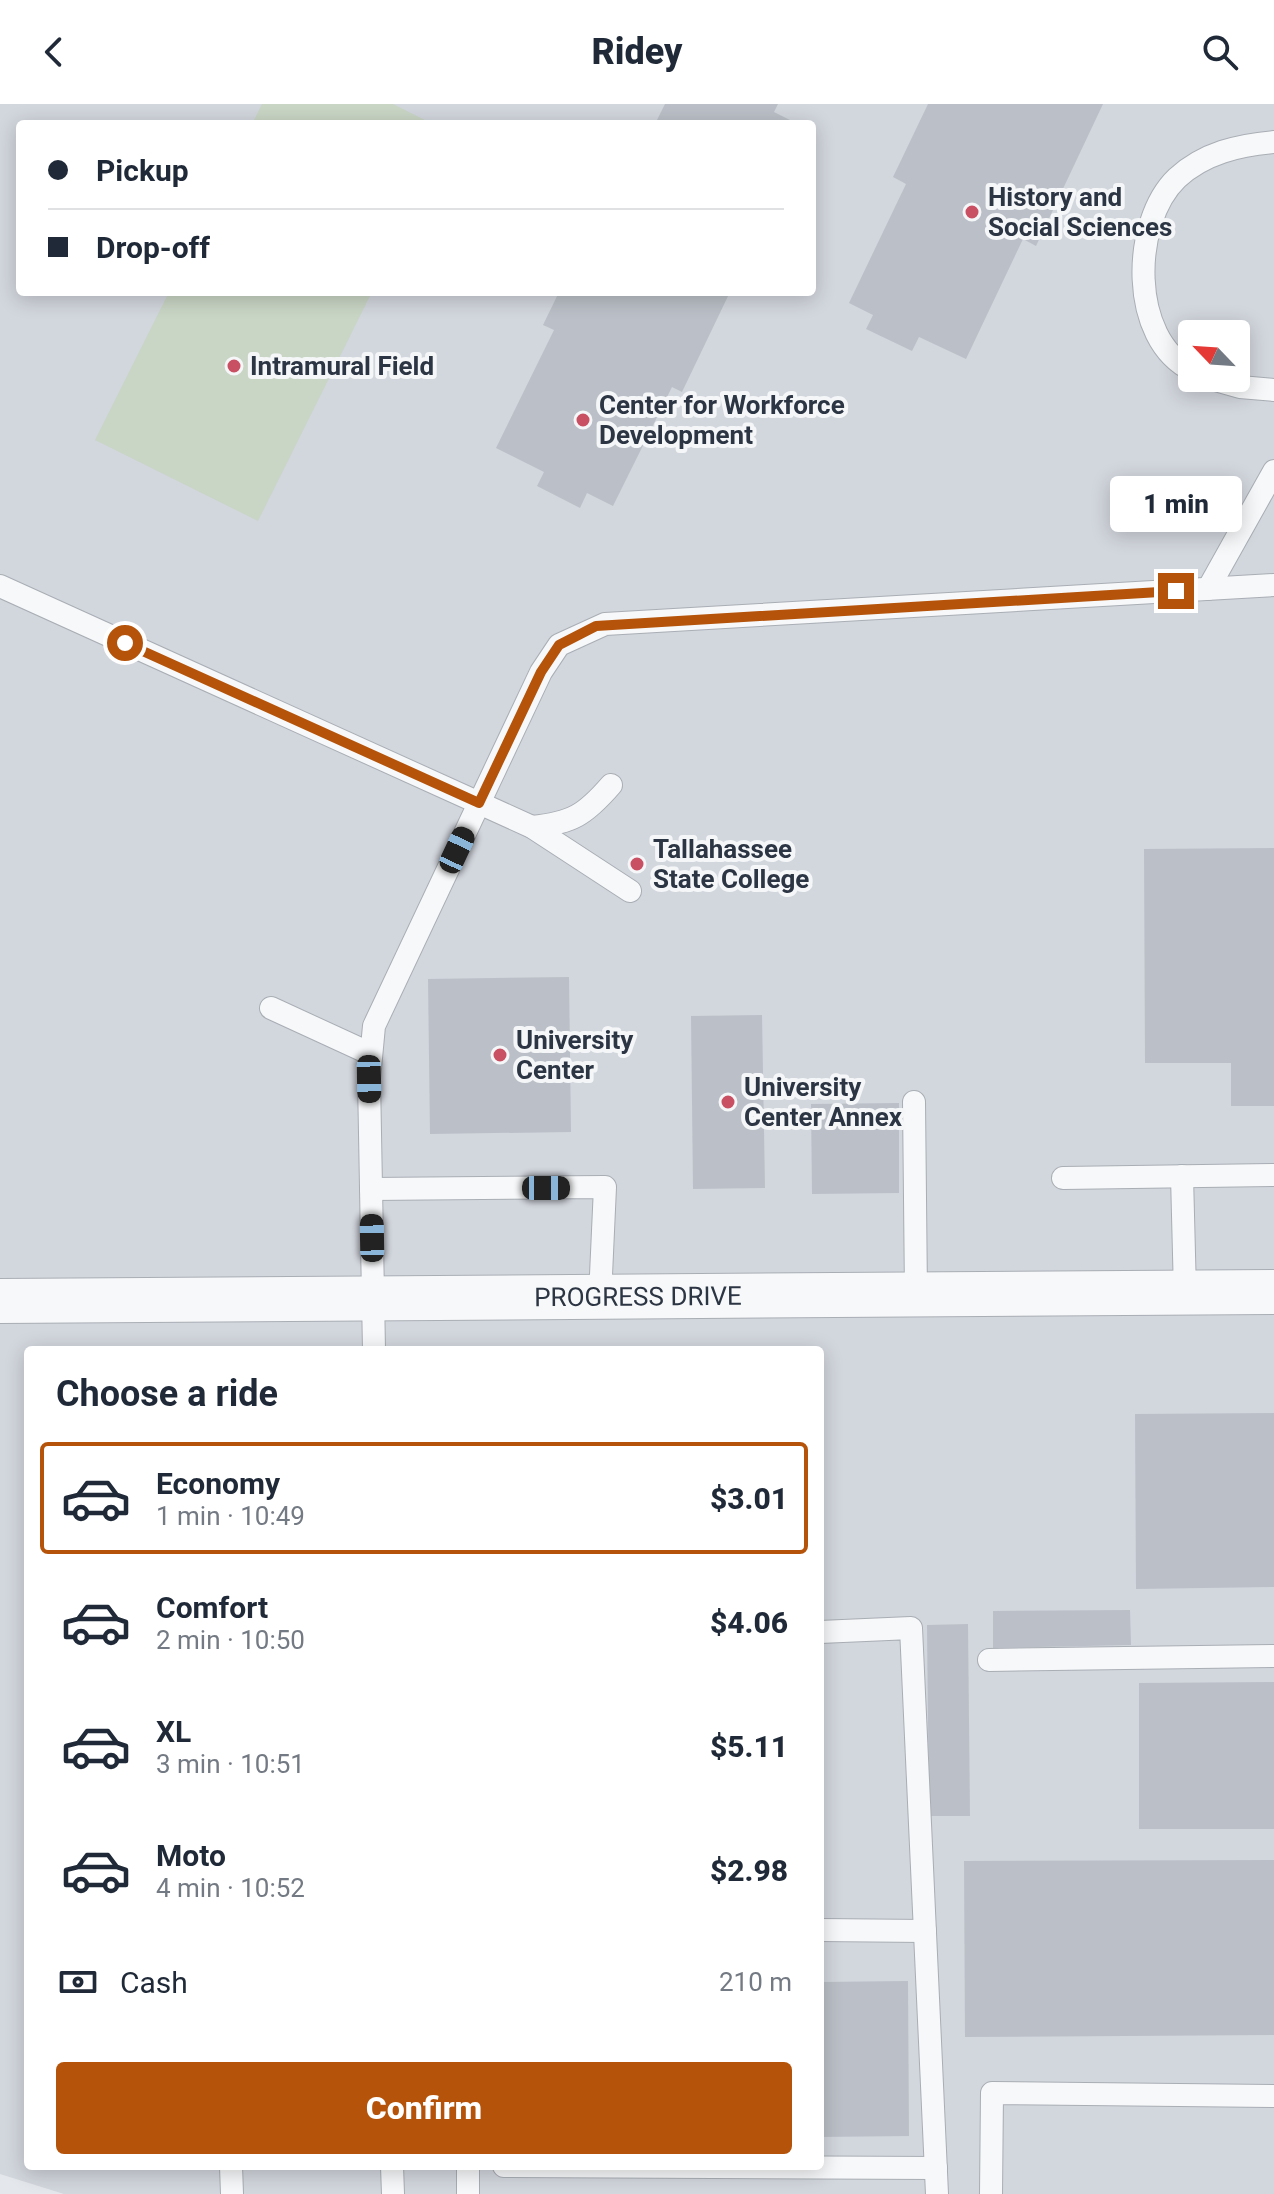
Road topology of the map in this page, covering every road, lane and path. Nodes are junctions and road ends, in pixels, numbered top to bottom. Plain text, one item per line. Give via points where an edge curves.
1 (1274, 142) edge
2 (1178, 358) edge
3 (1250, 388) edge
4 (1274, 390) edge
5 (1274, 471) edge
6 (1274, 585) edge
7 (0, 586) edge
8 (1208, 589) junction
9 (611, 785) dead end
10 (479, 803) junction
11 (532, 827) junction
12 (630, 891) dead end
13 (271, 1008) dead end
14 (371, 1054) junction
15 (914, 1102) dead end
16 (1274, 1175) edge
17 (1182, 1176) junction
18 (1063, 1178) dead end
19 (371, 1189) junction
20 (1274, 1292) edge
21 (1185, 1293) junction
22 (916, 1294) junction
23 (600, 1297) junction
24 (373, 1298) junction
25 (0, 1301) edge
26 (374, 1346) edge
27 (824, 1632) edge
28 (1274, 1656) edge
29 (989, 1660) dead end
30 (824, 1930) edge
31 (925, 1931) junction
32 (1274, 2096) edge
33 (824, 2167) edge
34 (936, 2168) junction
35 (231, 2170) edge
36 (392, 2170) edge
37 (468, 2170) edge
38 (232, 2194) edge
39 (393, 2194) edge
40 (468, 2194) edge
41 (937, 2194) edge
42 (991, 2194) edge

1 - 2 lane via 1222,151 1191,166 1160,202 1146,238 1142,269 1147,308
3 - 4 lane
5 - 8 lane
6 - 8 lane
7 - 10 lane
8 - 10 lane via 596,626 559,645 541,672
9 - 11 lane via 587,812 561,825
10 - 11 lane
10 - 14 lane via 374,1026
11 - 12 lane
13 - 14 lane
14 - 19 lane
15 - 22 lane
16 - 17 lane
17 - 18 lane
17 - 21 lane
19 - 23 lane via 605,1187
19 - 24 lane
20 - 21 street, PROGRESS DRIVE
21 - 22 street, PROGRESS DRIVE
22 - 23 street, PROGRESS DRIVE
23 - 24 street, PROGRESS DRIVE
24 - 25 street, PROGRESS DRIVE
24 - 26 lane
27 - 31 lane via 911,1628
28 - 29 lane
30 - 31 lane
31 - 34 lane
32 - 42 lane via 992,2093
33 - 34 lane
34 - 41 lane
35 - 38 lane
36 - 39 lane
37 - 40 lane

